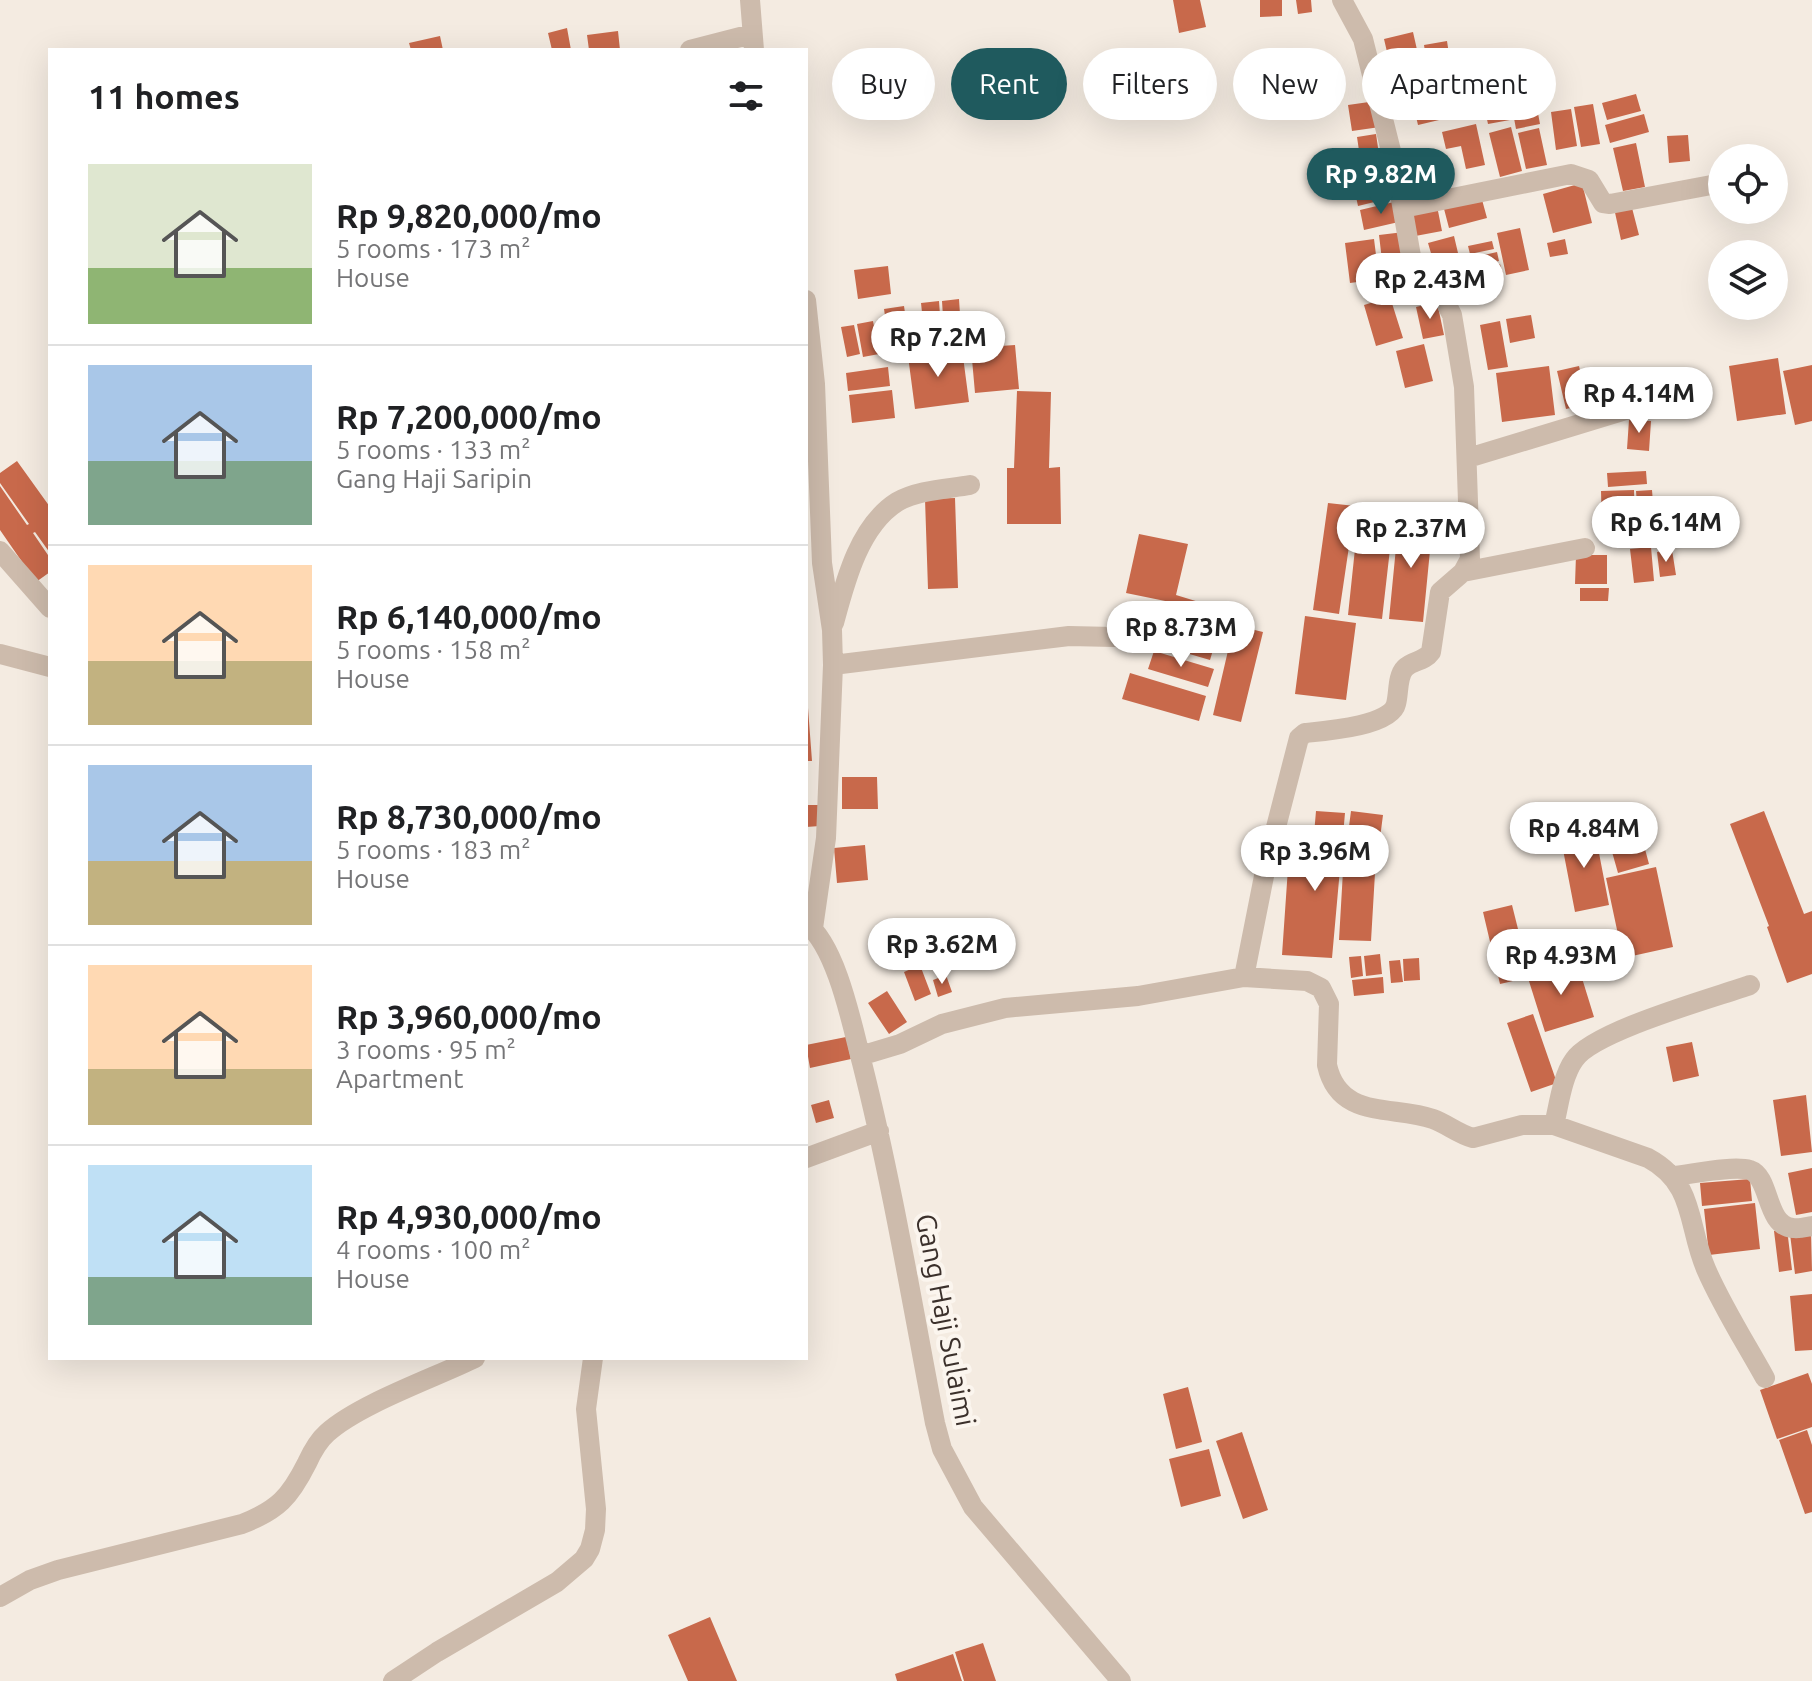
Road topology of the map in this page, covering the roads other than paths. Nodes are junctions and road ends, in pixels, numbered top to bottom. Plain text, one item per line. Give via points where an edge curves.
1 (750, 0) edge
2 (1342, 0) edge
3 (753, 42) edge
4 (706, 48) edge
5 (1708, 186) edge
6 (1403, 208) junction
7 (808, 319) edge
8 (1675, 395) dead end
9 (1468, 458) junction
10 (970, 485) dead end
11 (1585, 548) dead end
12 (0, 551) edge
13 (1463, 572) junction
14 (48, 606) edge
15 (832, 630) junction
16 (1114, 637) dead end
17 (0, 654) edge
18 (833, 665) junction
19 (48, 666) edge
20 (809, 925) edge
21 (1244, 977) junction
22 (1750, 985) dead end
23 (860, 1056) junction
24 (1554, 1125) junction
25 (879, 1131) junction
26 (808, 1157) edge
27 (1674, 1176) junction
28 (1812, 1226) edge
29 (471, 1360) edge
30 (593, 1360) edge
31 (1765, 1378) dead end
32 (0, 1597) edge
33 (393, 1681) edge
34 (1121, 1681) edge

1 - 3 street
2 - 6 street via 1363,39
3 - 4 street
5 - 6 street via 1610,204 1603,203 1589,180 1571,174
6 - 9 street via 1417,284 1445,301 1452,315
7 - 15 street via 822,563
8 - 9 street
9 - 13 street via 1470,559
10 - 15 street via 899,501 871,526
11 - 13 street
12 - 14 street
13 - 21 street via 1440,592 1431,652 1401,674 1395,710 1389,716 1299,738
15 - 18 street
16 - 18 street via 1069,636
17 - 19 street
18 - 20 street via 826,838
20 - 23 street, Gang Haji Sulaimi via 847,1002
21 - 23 street via 1138,996 1005,1008 942,1024
21 - 24 street via 1307,981 1321,988 1329,1004 1329,1075 1351,1101 1432,1119 1473,1138 1522,1125
22 - 24 street via 1608,1035 1584,1049 1568,1073
23 - 25 street, Gang Haji Sulaimi
24 - 27 street via 1648,1158
25 - 26 street
25 - 34 street, Gang Haji Sulaimi via 942,1449 973,1507
27 - 28 street via 1752,1171 1779,1221 1793,1228
27 - 31 street via 1689,1207 1705,1268
29 - 32 street via 335,1427 314,1448 294,1488 266,1515 89,1560 30,1580
30 - 33 street via 586,1409 596,1509 584,1559 557,1582

